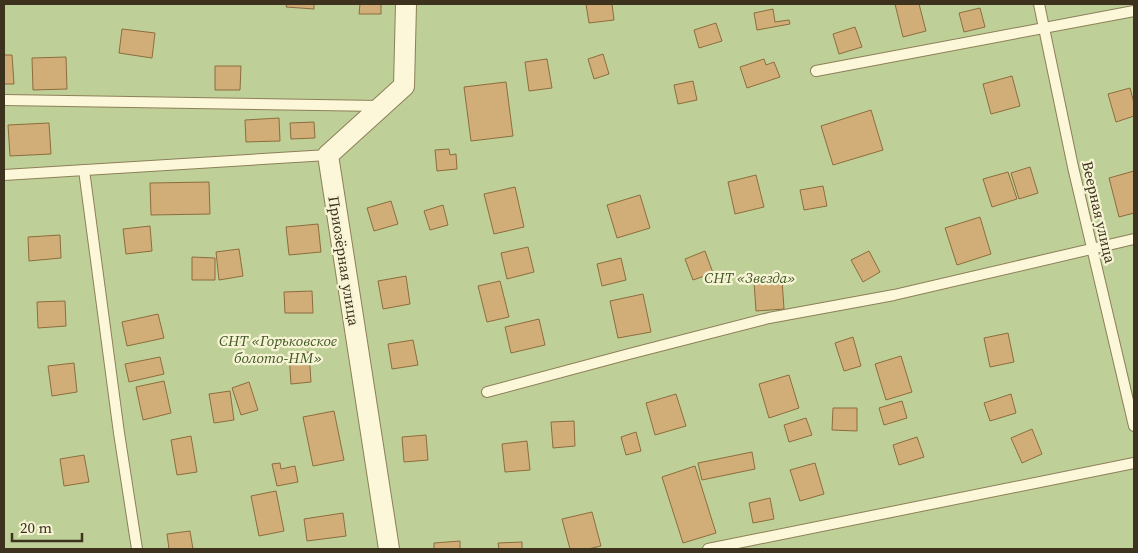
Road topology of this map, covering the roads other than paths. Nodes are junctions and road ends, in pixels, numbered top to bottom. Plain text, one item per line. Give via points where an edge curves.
1 (406, 4) edge
2 (1039, 4) edge
3 (1134, 11) edge
4 (1044, 28) junction
5 (816, 71) dead end
6 (4, 100) edge
7 (382, 106) junction
8 (328, 155) junction
9 (84, 170) junction
10 (4, 175) edge
11 (1134, 240) edge
12 (1092, 248) junction
13 (487, 392) dead end
14 (1134, 426) edge
15 (1134, 463) edge
16 (137, 549) edge
17 (389, 549) edge
18 (708, 549) edge

1 - 7 street via 404,86
2 - 4 lane, Веерная улица
3 - 4 lane
4 - 5 lane
4 - 12 lane, Веерная улица
6 - 7 lane
7 - 8 street
8 - 9 lane
8 - 17 street, Приозёрная улица
9 - 10 lane
9 - 16 lane
11 - 12 lane
12 - 13 lane via 894,295 769,318
12 - 14 lane, Веерная улица
15 - 18 lane

